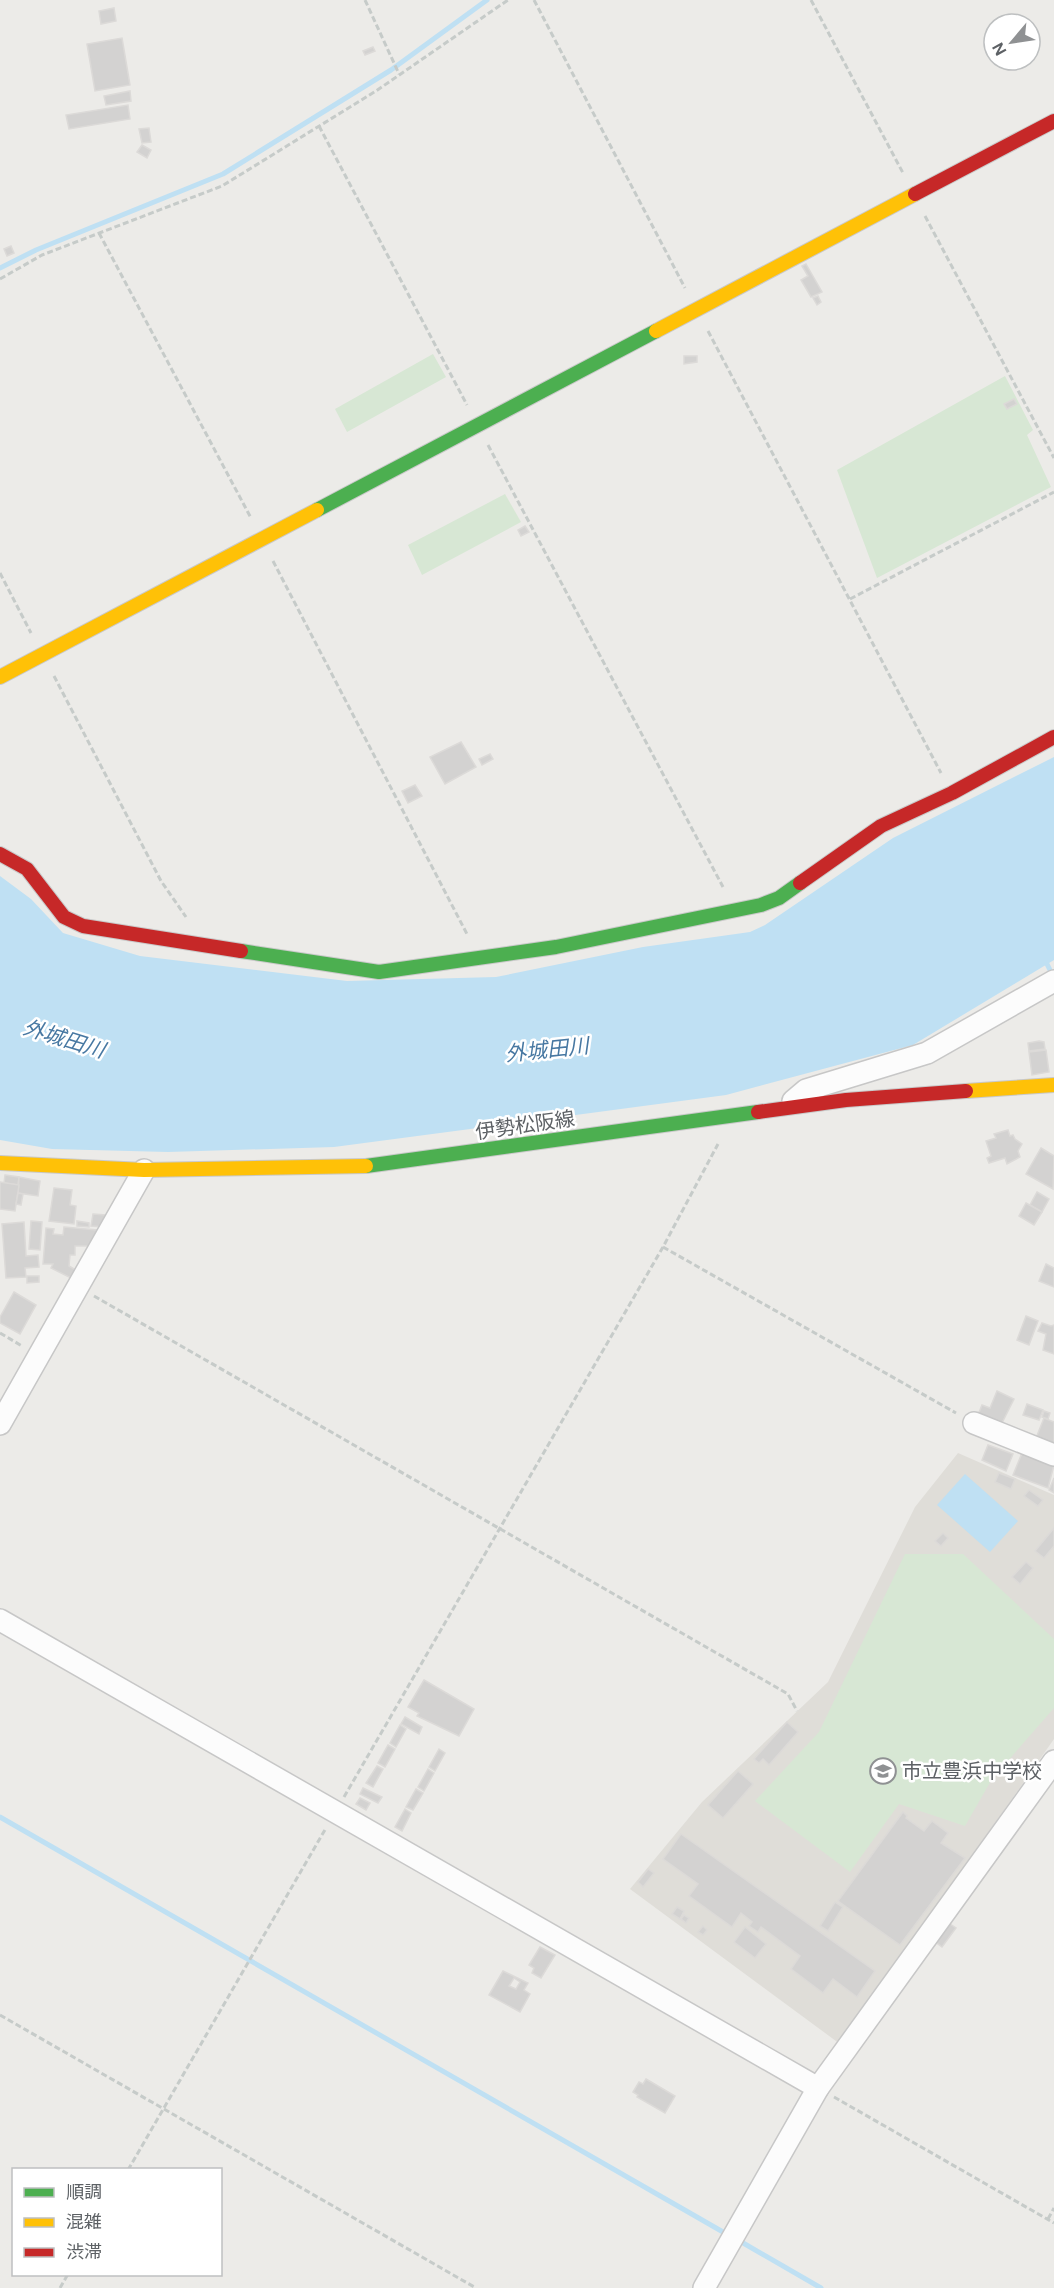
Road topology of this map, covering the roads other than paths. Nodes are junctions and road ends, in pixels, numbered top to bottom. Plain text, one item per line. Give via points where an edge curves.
1 (1054, 121) edge
2 (0, 677) edge
3 (1054, 737) edge
4 (0, 854) edge
5 (1054, 981) edge
6 (1054, 1085) edge
7 (783, 1109) junction
8 (0, 1162) edge
9 (144, 1170) junction
10 (974, 1423) road end
11 (0, 1424) edge
12 (1054, 1455) edge
13 (0, 1620) edge
14 (1054, 1761) edge
15 (818, 2088) junction
16 (704, 2288) edge

1 - 2 street
3 - 4 street via 952,793 881,826 779,898 761,905 556,947 380,972 83,926 64,917 27,869
5 - 7 street via 927,1053 806,1090
6 - 7 street, 伊勢松阪線 via 846,1100
7 - 9 street, 伊勢松阪線 via 363,1166
8 - 9 street, 伊勢松阪線
9 - 11 street
10 - 12 street
13 - 15 street
14 - 15 street
15 - 16 street

